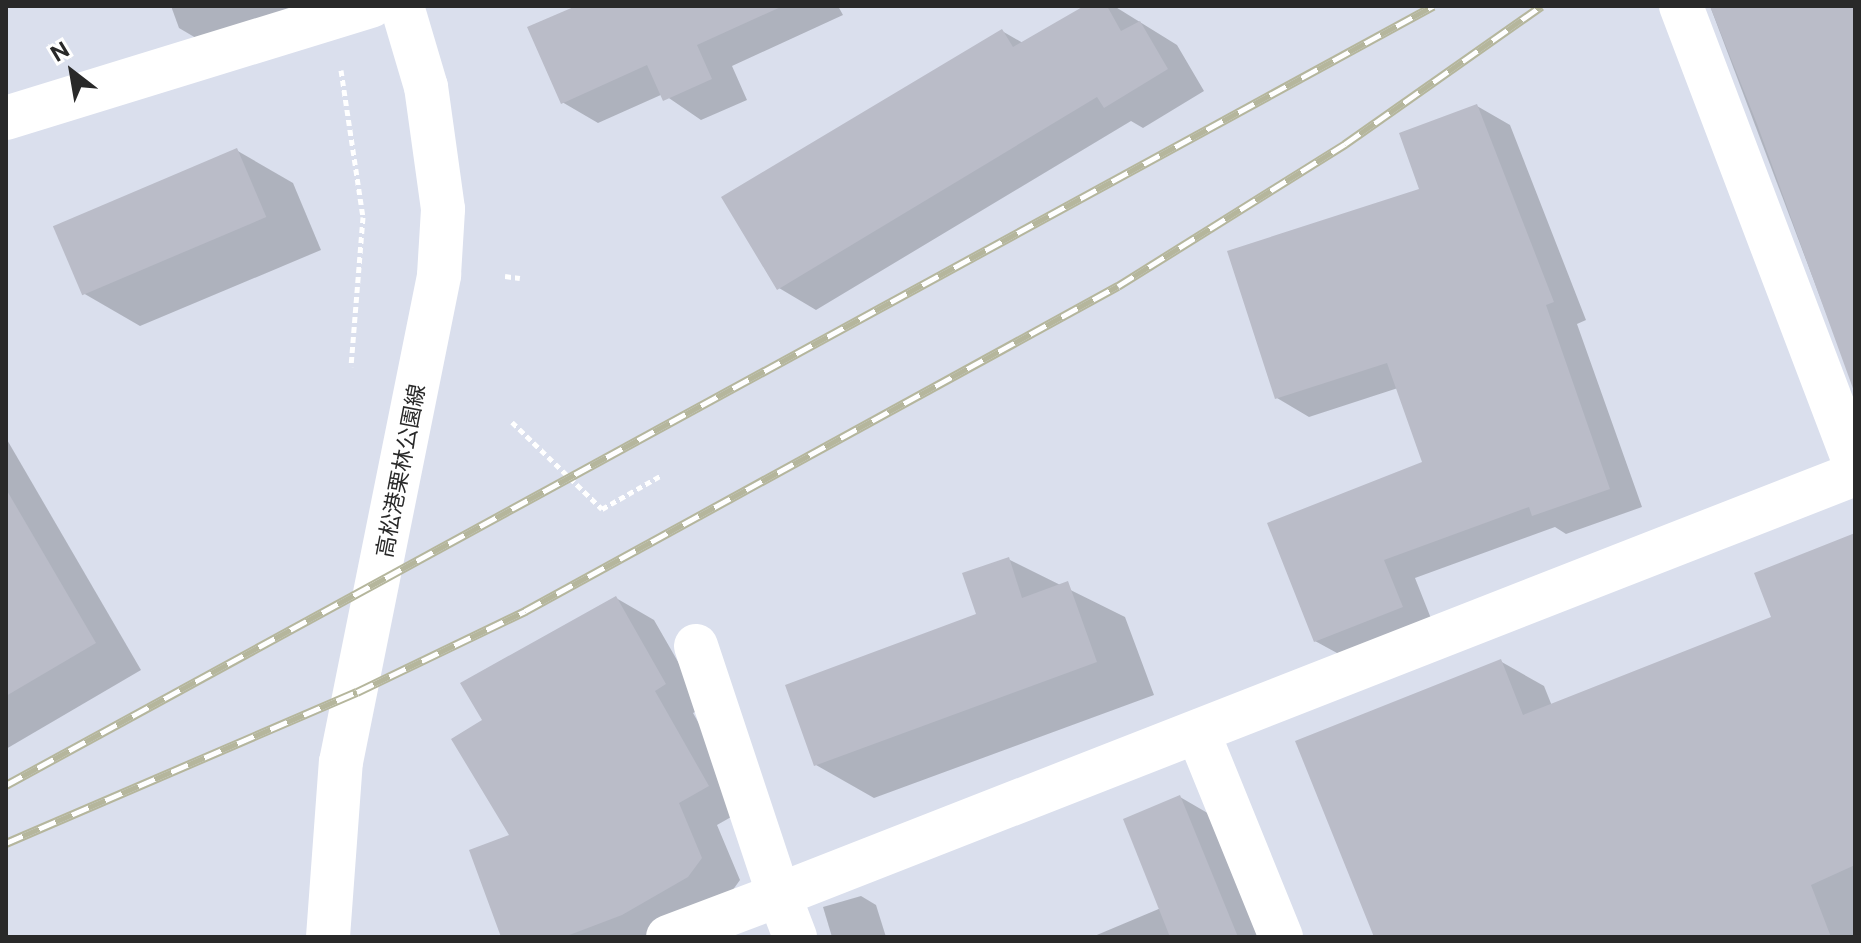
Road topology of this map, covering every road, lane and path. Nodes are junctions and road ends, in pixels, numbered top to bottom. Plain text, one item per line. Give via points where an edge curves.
1 (402, 6) edge
2 (1681, 6) edge
3 (354, 12) edge
4 (6, 118) edge
5 (505, 276) dead end
6 (520, 278) dead end
7 (351, 367) dead end
8 (512, 422) dead end
9 (1855, 465) edge
10 (1855, 474) edge
11 (660, 476) dead end
12 (696, 646) dead end
13 (1199, 735) junction
14 (779, 895) junction
15 (328, 937) edge
16 (668, 937) edge
17 (795, 937) edge
18 (1281, 937) edge

1 - 15 street, 高松港栗林公園線 via 426,87 439,179 439,275 341,762
2 - 9 street
3 - 4 street
3 - 7 path via 363,217
5 - 6 path
8 - 11 path via 602,509
10 - 13 street
12 - 14 street
13 - 14 street
13 - 18 street
14 - 16 street
14 - 17 street

